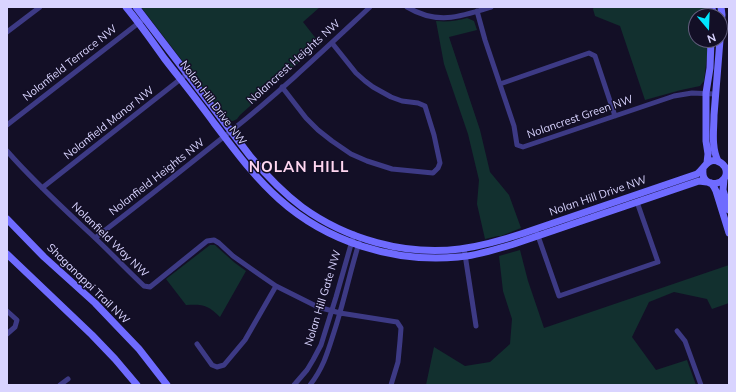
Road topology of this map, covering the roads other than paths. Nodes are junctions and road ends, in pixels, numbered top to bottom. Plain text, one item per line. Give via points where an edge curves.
1 (40, 7) edge
2 (126, 7) edge
3 (136, 7) edge
4 (370, 7) edge
5 (407, 7) edge
6 (491, 7) edge
7 (478, 11) junction
8 (142, 20) junction
9 (7, 32) edge
10 (332, 43) junction
11 (711, 48) edge
12 (719, 48) edge
13 (187, 74) junction
14 (181, 79) junction
15 (500, 84) junction
16 (282, 87) junction
17 (706, 93) junction
18 (715, 94) junction
19 (614, 116) junction
20 (7, 125) edge
21 (231, 131) junction
22 (224, 136) junction
23 (7, 151) edge
24 (719, 162) junction
25 (729, 162) edge
26 (705, 166) junction
27 (726, 176) edge
28 (709, 182) junction
29 (42, 188) junction
30 (668, 188) junction
31 (637, 202) junction
32 (729, 210) edge
33 (7, 219) edge
34 (537, 232) junction
35 (354, 234) junction
36 (729, 234) edge
37 (95, 238) junction
38 (362, 238) junction
39 (351, 242) junction
40 (359, 245) junction
41 (464, 248) junction
42 (7, 254) edge
43 (466, 256) junction
44 (276, 286) junction
45 (331, 310) junction
46 (7, 311) edge
47 (340, 313) junction
48 (476, 326) dead end
49 (677, 331) dead end
50 (7, 334) edge
51 (196, 344) dead end
52 (68, 379) dead end
53 (60, 385) edge
54 (137, 385) edge
55 (167, 385) edge
56 (294, 385) edge
57 (310, 385) edge
58 (390, 385) edge
59 (701, 385) edge

1 - 9 street
2 - 8 street, Nolan Hill Drive NW
3 - 8 street, Nolan Hill Drive NW
4 - 10 street, Nolancrest Heights NW
5 - 7 street via 438,18 458,17
6 - 7 street
7 - 15 street, Nolancrest Green NW
8 - 13 street, Nolan Hill Drive NW
8 - 14 street, Nolan Hill Drive NW
8 - 20 street, Nolanfield Terrace NW
10 - 16 street, Nolancrest Heights NW
10 - 16 street via 356,73 373,87 402,101 425,106 440,163 438,168 433,172 392,169 351,154 318,130
11 - 17 street
12 - 18 street
13 - 14 street, Nolanfield Manor NW
13 - 21 street, Nolan Hill Drive NW
14 - 22 street, Nolan Hill Drive NW
14 - 29 street, Nolanfield Manor NW
15 - 19 street via 589,53 595,56
15 - 19 street, Nolancrest Green NW via 514,126 517,145 523,147
16 - 21 street, Nolancrest Heights NW
17 - 18 street, Nolancrest Green NW
17 - 19 street, Nolancrest Green NW via 674,96
17 - 26 street via 708,158
18 - 24 street via 714,145
21 - 22 street, Nolanfield Heights NW
21 - 35 street, Nolan Hill Drive NW via 267,176 289,196 317,217
22 - 37 street, Nolanfield Heights NW
22 - 39 street, Nolan Hill Drive NW via 256,176 280,200 309,222
23 - 29 street, Nolanfield Way NW
24 - 25 street
24 - 26 street via 714,160
24 - 27 street via 725,168
26 - 28 street via 703,176
26 - 30 street, Nolan Hill Drive NW via 697,174
27 - 28 street via 718,183
27 - 32 street via 723,190
28 - 30 street, Nolan Hill Drive NW via 699,181
28 - 36 street via 716,191
29 - 37 street, Nolanfield Way NW
30 - 31 street, Nolan Hill Drive NW
30 - 34 street, Nolan Hill Drive NW
31 - 34 street, Nolan Hill Drive NW
31 - 34 street, Nolan Hill Drive NW via 658,262 559,296
33 - 55 street, Shaganappi Trail NW via 111,319
34 - 41 street, Nolan Hill Drive NW
34 - 43 street, Nolan Hill Drive NW via 491,251
35 - 38 street, Nolan Hill Drive NW
35 - 39 street, Nolan Hill Gate NW
37 - 44 street, Nolanfield Way NW via 144,286 150,287 208,241 214,240
38 - 40 street, Nolan Hill Gate NW
38 - 41 street, Nolan Hill Drive NW via 385,245 418,250
39 - 40 street, Nolan Hill Drive NW
39 - 45 street, Nolan Hill Gate NW
40 - 43 street, Nolan Hill Drive NW via 423,258
40 - 47 street, Nolan Hill Gate NW
41 - 43 street
42 - 54 street via 92,335
43 - 48 street
44 - 45 street, Nolanfield Way NW via 318,307
44 - 51 street via 245,340 224,365 212,365
45 - 47 street, Nolanfield Way NW
45 - 56 street, Nolan Hill Gate NW via 321,344 307,370
46 - 50 street via 17,320 15,327
47 - 57 street, Nolan Hill Gate NW via 326,358
47 - 58 street, Nolanfield Way NW via 397,322 401,328 398,362
49 - 59 street via 685,341
52 - 53 street

